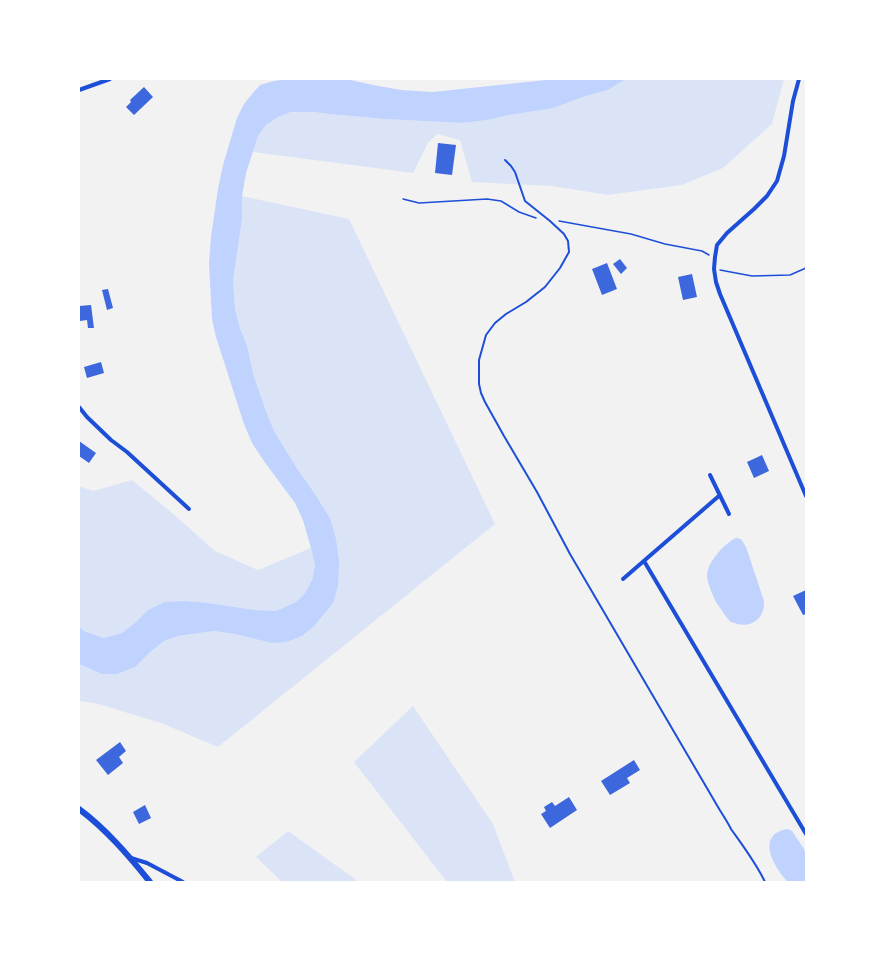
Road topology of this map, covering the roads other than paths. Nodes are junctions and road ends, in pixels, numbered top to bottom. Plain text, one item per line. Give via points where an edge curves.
1 (110, 79) edge
2 (799, 79) edge
3 (79, 90) edge
4 (505, 160) dead end
5 (79, 407) edge
6 (710, 475) dead end
7 (720, 495) junction
8 (806, 496) edge
9 (189, 509) dead end
10 (729, 514) dead end
11 (644, 561) junction
12 (623, 580) dead end
13 (79, 809) edge
14 (806, 834) edge
15 (129, 857) junction
16 (150, 882) edge
17 (183, 882) edge
18 (765, 882) edge

1 - 3 street
2 - 8 street via 777,181 767,196 717,245 714,270 720,294
4 - 18 lane via 515,172 525,201 564,234 569,252 545,287 506,314 486,335 479,360 479,384 485,402 570,554 718,807
5 - 9 street via 111,440
6 - 7 street
7 - 10 street
7 - 11 street
11 - 12 street
11 - 14 street
13 - 15 main road
15 - 16 main road
15 - 17 street via 147,863

